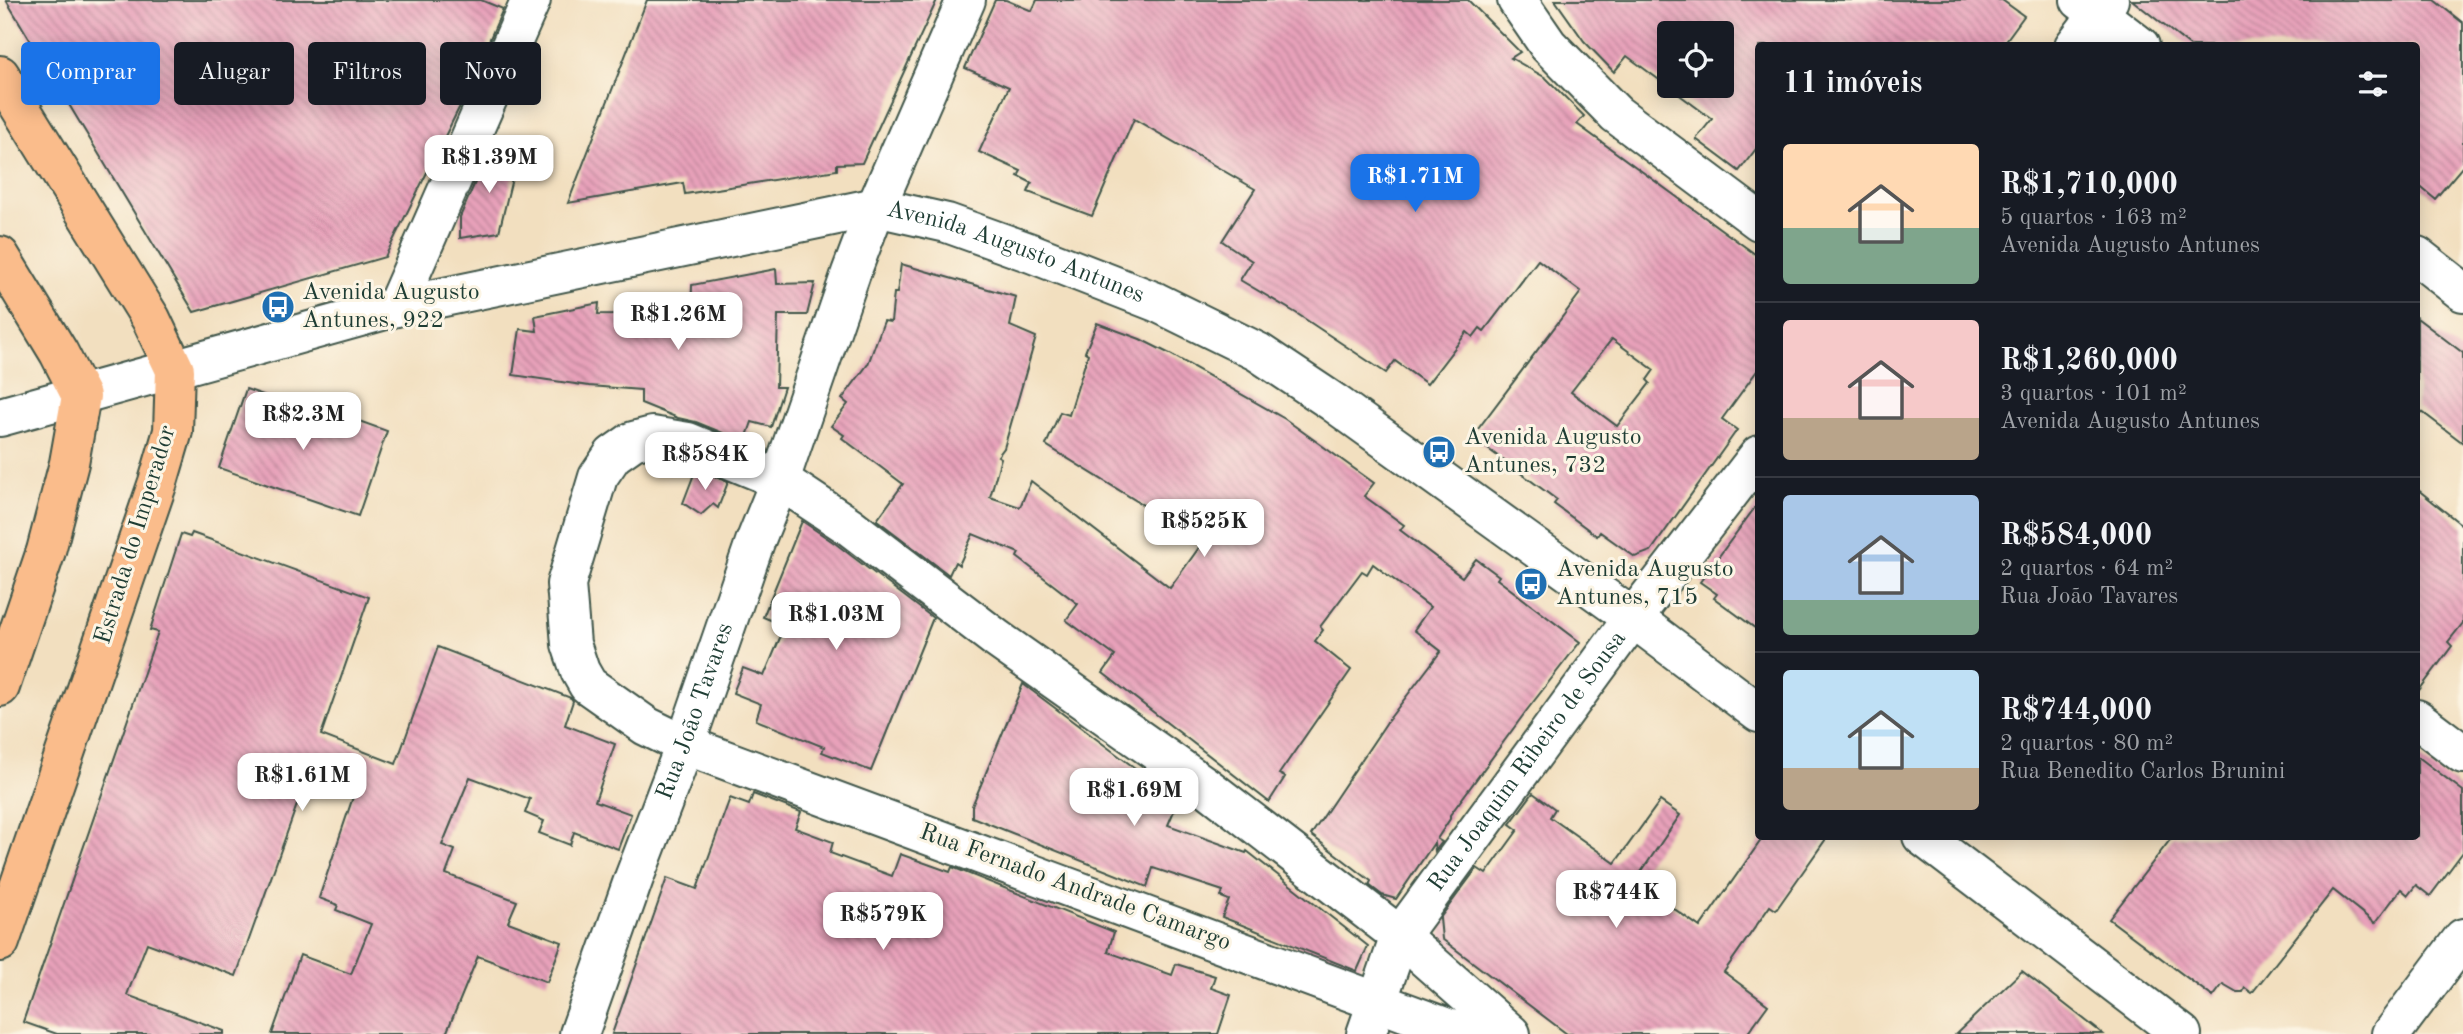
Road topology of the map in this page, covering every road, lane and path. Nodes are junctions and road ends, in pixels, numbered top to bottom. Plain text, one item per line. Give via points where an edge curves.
1 (531, 0) edge
2 (966, 0) edge
3 (1517, 0) edge
4 (2096, 5) edge
5 (2076, 42) edge
6 (2136, 42) edge
7 (0, 75) edge
8 (876, 207) junction
9 (1755, 218) edge
10 (0, 256) edge
11 (2420, 258) edge
12 (2463, 292) edge
13 (396, 307) junction
14 (175, 370) junction
15 (80, 396) junction
16 (0, 417) edge
17 (1755, 459) edge
18 (780, 480) junction
19 (1633, 618) junction
20 (0, 687) edge
21 (1755, 710) edge
22 (2420, 721) edge
23 (685, 745) junction
24 (2463, 754) edge
25 (1927, 840) edge
26 (1400, 936) junction
27 (2463, 938) edge
28 (0, 942) edge
29 (1372, 1017) edge
30 (579, 1034) edge
31 (1464, 1034) edge
32 (1511, 1034) edge
33 (2182, 1034) edge
34 (2391, 1034) edge

1 - 13 street
2 - 8 street, Rua João Tavares
3 - 9 street via 1548,45 1616,114
4 - 5 street
4 - 6 street
7 - 14 main road, Estrada do Imperador via 151,320
8 - 13 street, Avenida Augusto Antunes
8 - 18 street, Rua João Tavares
8 - 19 street, Avenida Augusto Antunes via 947,223 1031,253 1156,302 1258,352
10 - 15 main road
11 - 12 street
13 - 14 street, Avenida Augusto Antunes
14 - 15 street, Avenida Augusto Antunes
14 - 28 main road, Estrada do Imperador via 173,431 158,482
15 - 16 street, Avenida Augusto Antunes
15 - 20 main road via 69,463 46,551
17 - 19 street, Rua Joaquim Ribeiro de Sousa
18 - 23 street, Rua João Tavares
18 - 23 street, Rua Fernado Andrade Camargo via 688,442 652,436 632,441 613,455 598,477 566,584 571,644 588,685 646,726
18 - 26 street, Rua Fernado Andrade Camargo via 1208,788
19 - 21 street, Avenida Augusto Antunes
19 - 26 street, Rua Joaquim Ribeiro de Sousa
22 - 24 street
23 - 29 street, Rua Fernado Andrade Camargo
23 - 30 street, Rua João Tavares
25 - 33 street
26 - 29 street, Rua Joaquim Ribeiro de Sousa
26 - 32 street, Rua Fernado Andrade Camargo
27 - 34 street
29 - 31 street, Rua Fernado Andrade Camargo

